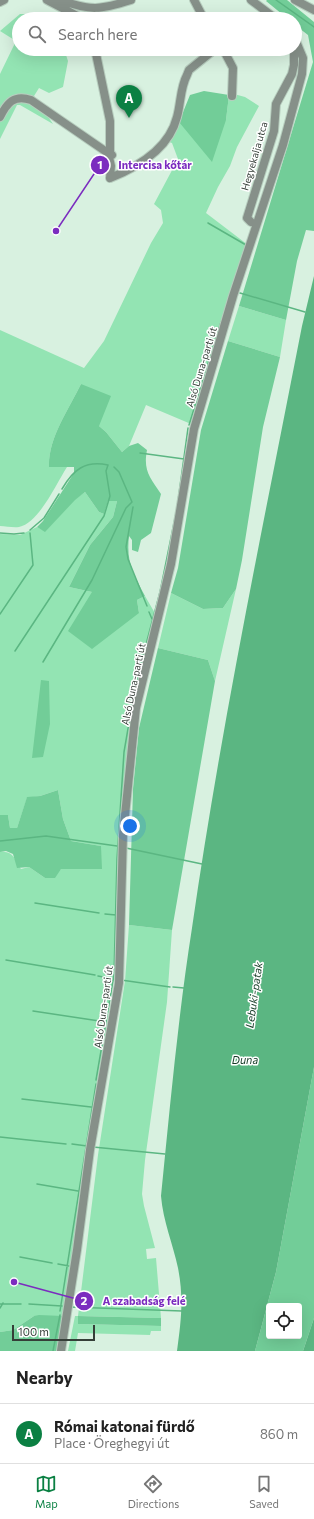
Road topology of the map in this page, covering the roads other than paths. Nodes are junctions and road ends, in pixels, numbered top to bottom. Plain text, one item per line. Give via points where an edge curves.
1 (4, 0) edge
2 (47, 0) edge
3 (60, 0) edge
4 (131, 0) edge
5 (194, 0) edge
6 (296, 0) edge
7 (255, 1) edge
8 (0, 2) edge
9 (69, 7) junction
10 (314, 10) edge
11 (75, 12) edge
12 (200, 12) edge
13 (268, 12) edge
14 (96, 56) edge
15 (207, 56) edge
16 (226, 56) edge
17 (294, 56) edge
18 (301, 56) edge
19 (232, 96) dead end
20 (0, 117) edge
21 (109, 154) junction
22 (250, 222) dead end
23 (61, 1351) edge

1 - 8 street
2 - 9 street
3 - 9 street
4 - 9 street via 94,9
5 - 12 street
6 - 10 street
7 - 13 street
9 - 11 street
14 - 21 street via 110,121
15 - 21 street via 186,75 175,124 156,151 135,167 110,178
16 - 19 street via 232,68
17 - 22 street, Hegyekalja utca via 292,74 276,104 274,131 247,218
18 - 23 street, Alsó Duna-parti út via 304,64 282,145 194,429 171,564 136,708 126,799 119,984 90,1150
20 - 21 street via 13,99 24,98 42,107

